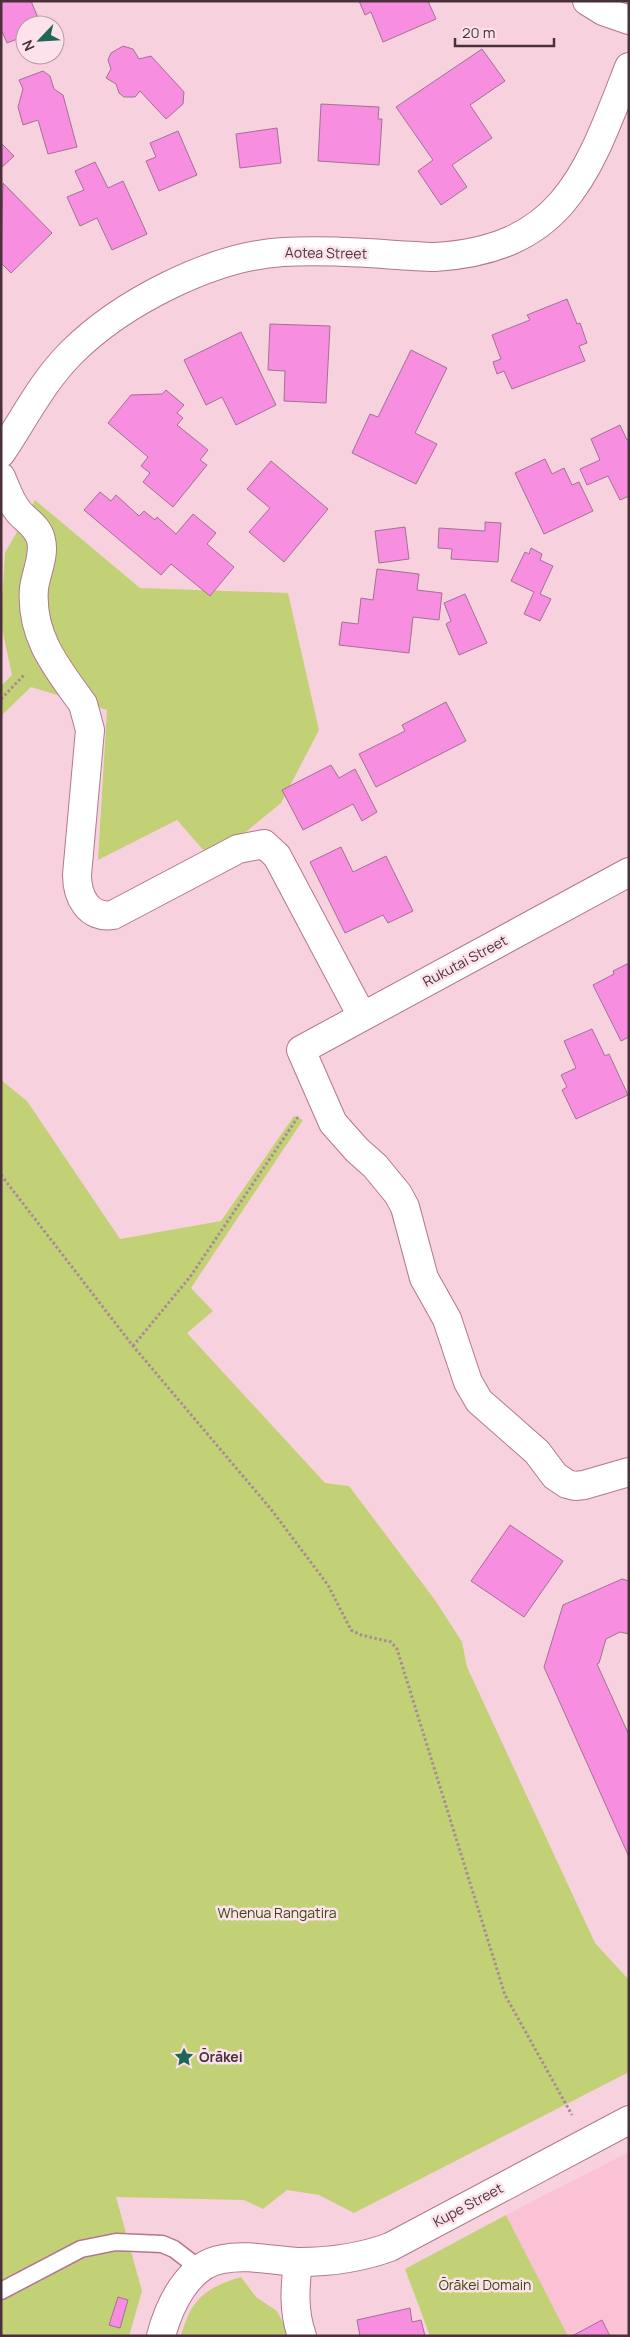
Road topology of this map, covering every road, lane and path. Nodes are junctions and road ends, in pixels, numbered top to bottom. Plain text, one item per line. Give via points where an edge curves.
1 (587, 1) edge
2 (629, 20) edge
3 (629, 67) edge
4 (1, 453) edge
5 (1, 477) edge
6 (629, 872) edge
7 (362, 1016) junction
8 (303, 1110) dead end
9 (1, 1175) edge
10 (133, 1346) junction
11 (629, 1472) edge
12 (629, 2120) edge
13 (587, 2142) junction
14 (298, 2262) junction
15 (200, 2269) junction
16 (1, 2291) edge
17 (161, 2336) edge
18 (302, 2336) edge

1 - 2 street via 603,11
3 - 4 street, Aotea Street via 584,174 570,195 536,225 499,245 460,256 282,252 236,260 184,279 114,319 71,353 37,395
5 - 7 street via 18,512 35,526 42,543 34,611 43,645 88,715 90,730 77,875 80,896 85,905 98,914 113,916 238,849 264,844 277,856
6 - 7 street, Rukutai Street
7 - 11 street, Rukutai Street via 301,1050 333,1122 375,1166 405,1207 424,1278 447,1319 468,1382 479,1401 537,1452 561,1481 575,1486 584,1485
8 - 10 path via 190,1277
9 - 10 path
10 - 13 path via 270,1508 328,1585 351,1630 391,1642 397,1649 505,1995
12 - 13 street, Kupe Street
13 - 14 street, Kupe Street via 390,2247 350,2258
14 - 15 street, Kupe Street via 222,2259
14 - 18 street via 296,2314
15 - 16 lane via 174,2248 162,2244 116,2242 81,2249
15 - 17 street via 176,2298

